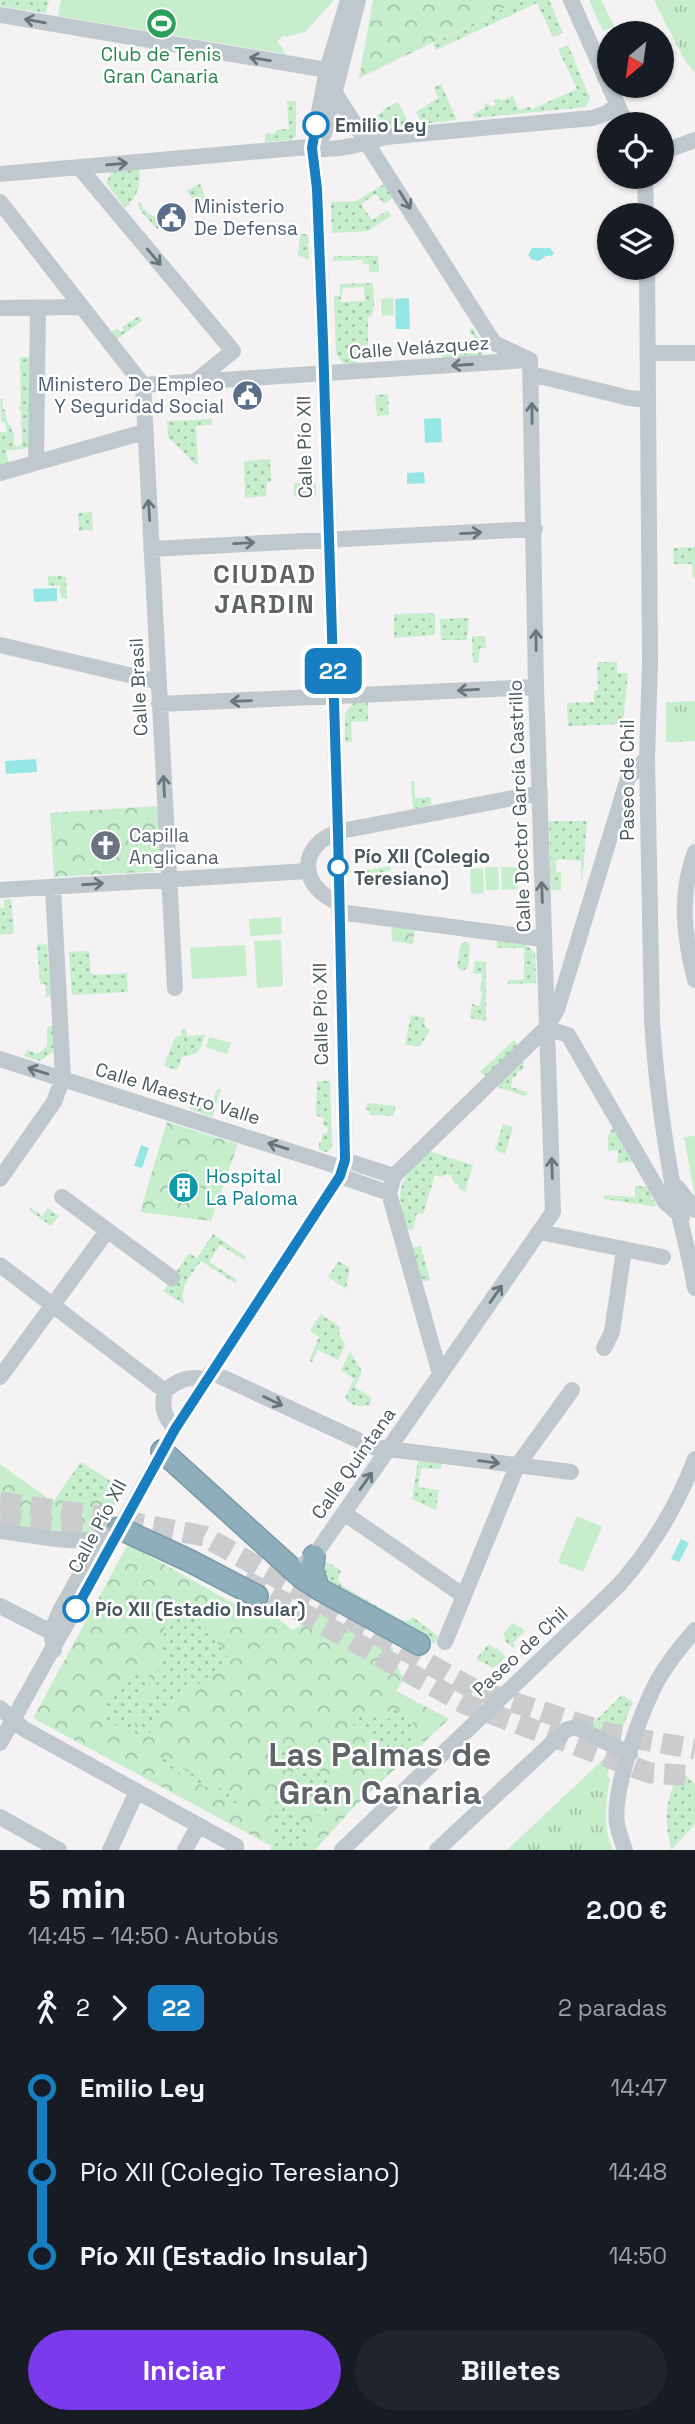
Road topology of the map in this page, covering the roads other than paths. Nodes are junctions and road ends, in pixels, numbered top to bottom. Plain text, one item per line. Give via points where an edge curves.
1 (348, 0) edge
2 (358, 0) edge
3 (571, 0) edge
4 (0, 15) edge
5 (327, 70) junction
6 (335, 93) junction
7 (617, 105) junction
8 (620, 112) edge
9 (593, 118) junction
10 (597, 119) edge
11 (695, 140) edge
12 (368, 143) junction
13 (317, 148) junction
14 (674, 148) edge
15 (79, 167) junction
16 (0, 174) edge
17 (0, 202) edge
18 (647, 280) edge
19 (38, 307) junction
20 (82, 307) junction
21 (0, 308) edge
22 (648, 353) junction
23 (695, 353) edge
24 (531, 367) junction
25 (324, 375) junction
26 (195, 382) junction
27 (143, 385) junction
28 (648, 400) junction
29 (144, 432) junction
30 (36, 462) junction
31 (0, 473) edge
32 (535, 529) junction
33 (328, 540) junction
34 (151, 549) junction
35 (0, 645) edge
36 (159, 682) junction
37 (536, 687) junction
38 (333, 697) junction
39 (159, 704) junction
40 (648, 758) junction
41 (648, 785) junction
42 (540, 793) junction
43 (622, 796) junction
44 (338, 832) junction
45 (695, 852) edge
46 (308, 871) junction
47 (169, 879) junction
48 (53, 887) junction
49 (0, 890) edge
50 (339, 907) junction
51 (543, 939) junction
52 (695, 979) edge
53 (175, 988) dead end
54 (546, 1028) junction
55 (0, 1059) edge
56 (63, 1079) junction
57 (343, 1168) junction
58 (394, 1176) junction
59 (0, 1179) edge
60 (389, 1193) junction
61 (62, 1197) dead end
62 (688, 1213) edge
63 (107, 1231) junction
64 (540, 1232) junction
65 (690, 1237) edge
66 (624, 1250) junction
67 (695, 1255) edge
68 (663, 1257) dead end
69 (0, 1265) edge
70 (695, 1270) edge
71 (172, 1278) dead end
72 (695, 1286) edge
73 (53, 1305) junction
74 (604, 1348) dead end
75 (440, 1374) junction
76 (209, 1375) junction
77 (0, 1377) edge
78 (572, 1390) dead end
79 (165, 1391) junction
80 (168, 1441) junction
81 (388, 1449) junction
82 (695, 1459) edge
83 (517, 1466) junction
84 (571, 1472) dead end
85 (344, 1513) junction
86 (0, 1531) edge
87 (116, 1533) junction
88 (87, 1548) junction
89 (314, 1556) junction
90 (319, 1590) junction
91 (257, 1596) tunnel mouth
92 (464, 1596) junction
93 (0, 1606) edge
94 (695, 1630) edge
95 (51, 1632) junction
96 (445, 1642) dead end
97 (419, 1644) dead end
98 (54, 1650) junction
99 (0, 1708) edge
100 (13, 1720) junction
101 (0, 1743) edge
102 (630, 1754) junction
103 (137, 1791) junction
104 (0, 1817) edge
105 (198, 1826) junction
106 (59, 1850) edge
107 (110, 1850) edge
108 (185, 1850) edge
109 (236, 1850) edge
110 (342, 1850) edge
111 (437, 1850) edge
112 (625, 1850) edge

1 - 5 street, Calle Pío XII
2 - 6 street, Calle Pío XII
3 - 7 street
5 -> 4 street
5 - 13 street, Calle Pío XII
6 - 12 street
6 - 13 street, Calle Pío XII
7 - 8 street
7 - 9 street
9 - 10 street
9 - 12 street via 385,137
11 - 14 street
12 - 13 street
12 -> 24 street via 494,343
15 -> 13 street
13 - 25 street, Calle Pío XII
15 - 16 street
15 -> 26 street via 233,351
17 - 20 street
18 - 22 street, Paseo de Chil
19 - 20 street
19 - 21 street
19 - 30 street
20 - 27 street
22 - 23 street
22 - 28 street, Paseo de Chil
24 -> 25 street, Calle Velázquez
24 - 28 street, Calle Velázquez
32 -> 24 street, Calle Doctor García Castrillo
25 - 26 street, Calle Velázquez
25 - 33 street, Calle Pío XII
26 - 27 street, Calle Velázquez
27 - 29 street, Calle Brasil
28 - 40 street, Paseo de Chil
29 - 30 street
34 -> 29 street, Calle Brasil
30 - 31 street
33 -> 32 street
37 -> 32 street, Calle Doctor García Castrillo
34 -> 33 street
33 - 38 street, Calle Pío XII
34 - 36 street, Calle Brasil
35 - 36 street
36 - 39 street, Calle Brasil
37 -> 38 street
37 - 42 street, Calle Doctor García Castrillo
38 -> 39 street
38 - 44 street, Calle Pío XII
47 -> 39 street, Calle Brasil
40 - 41 street, Paseo de Chil
40 - 43 street via 628,778
41 - 43 street via 631,786
41 - 62 street, Paseo de Chil via 654,1057 671,1178
42 - 44 street
51 -> 42 street, Calle Doctor García Castrillo
43 - 54 street via 557,1010
44 - 46 street via 315,845
44 - 50 street, Calle Pío XII
45 - 52 street via 685,883 684,910
46 - 47 street
46 - 50 street via 313,886
48 -> 47 street
47 - 53 street, Calle Brasil
48 - 49 street
48 - 56 street
50 - 51 street
50 - 57 street, Calle Pío XII
51 - 54 street, Calle Doctor García Castrillo
54 - 58 street
54 - 62 street via 568,1035 665,1202
64 -> 54 street, Calle Doctor García Castrillo via 554,1212
56 -> 55 street, Calle Maestro Valle
57 -> 56 street, Calle Maestro Valle
56 - 59 street via 54,1102
57 - 58 street
57 - 60 street
57 - 76 street, Calle Pío XII
58 - 60 street
60 - 75 street
61 - 63 street
62 - 65 street
63 - 71 street
63 - 73 street
64 - 66 street
75 -> 64 street, Calle Quintana
65 - 67 street
65 - 72 street
66 - 68 street
66 - 74 street via 612,1332
69 - 73 street
70 - 72 street
73 - 77 street
73 - 79 street
75 - 81 street, Calle Quintana
76 - 79 street via 176,1381
76 - 80 street, Calle Pío XII
76 -> 81 street via 373,1447
78 - 83 street
79 - 80 street via 162,1402
80 - 87 street, Calle Pío XII
80 - 89 street via 294,1563 303,1564
80 - 90 highway via 282,1561
81 -> 83 street
85 -> 81 street, Calle Quintana
82 - 110 street, Paseo de Chil via 666,1524 619,1585
83 - 84 street
83 - 92 street
85 - 89 street, Calle Quintana
85 - 92 street
86 - 88 street
87 - 88 street
87 - 91 highway via 190,1561
87 - 98 street, Calle Pío XII
88 - 95 street
89 - 90 highway via 312,1571
90 - 97 highway
92 - 96 street
93 - 95 street
94 - 102 street via 659,1678
95 - 98 street
98 - 100 street, Calle Pío XII
99 - 100 street
100 - 101 street, Calle Pío XII
100 - 103 street
102 - 111 street via 576,1727 566,1730
102 - 112 street via 617,1822
103 - 105 street
103 - 107 street
104 - 106 street
105 - 108 street
105 - 109 street

